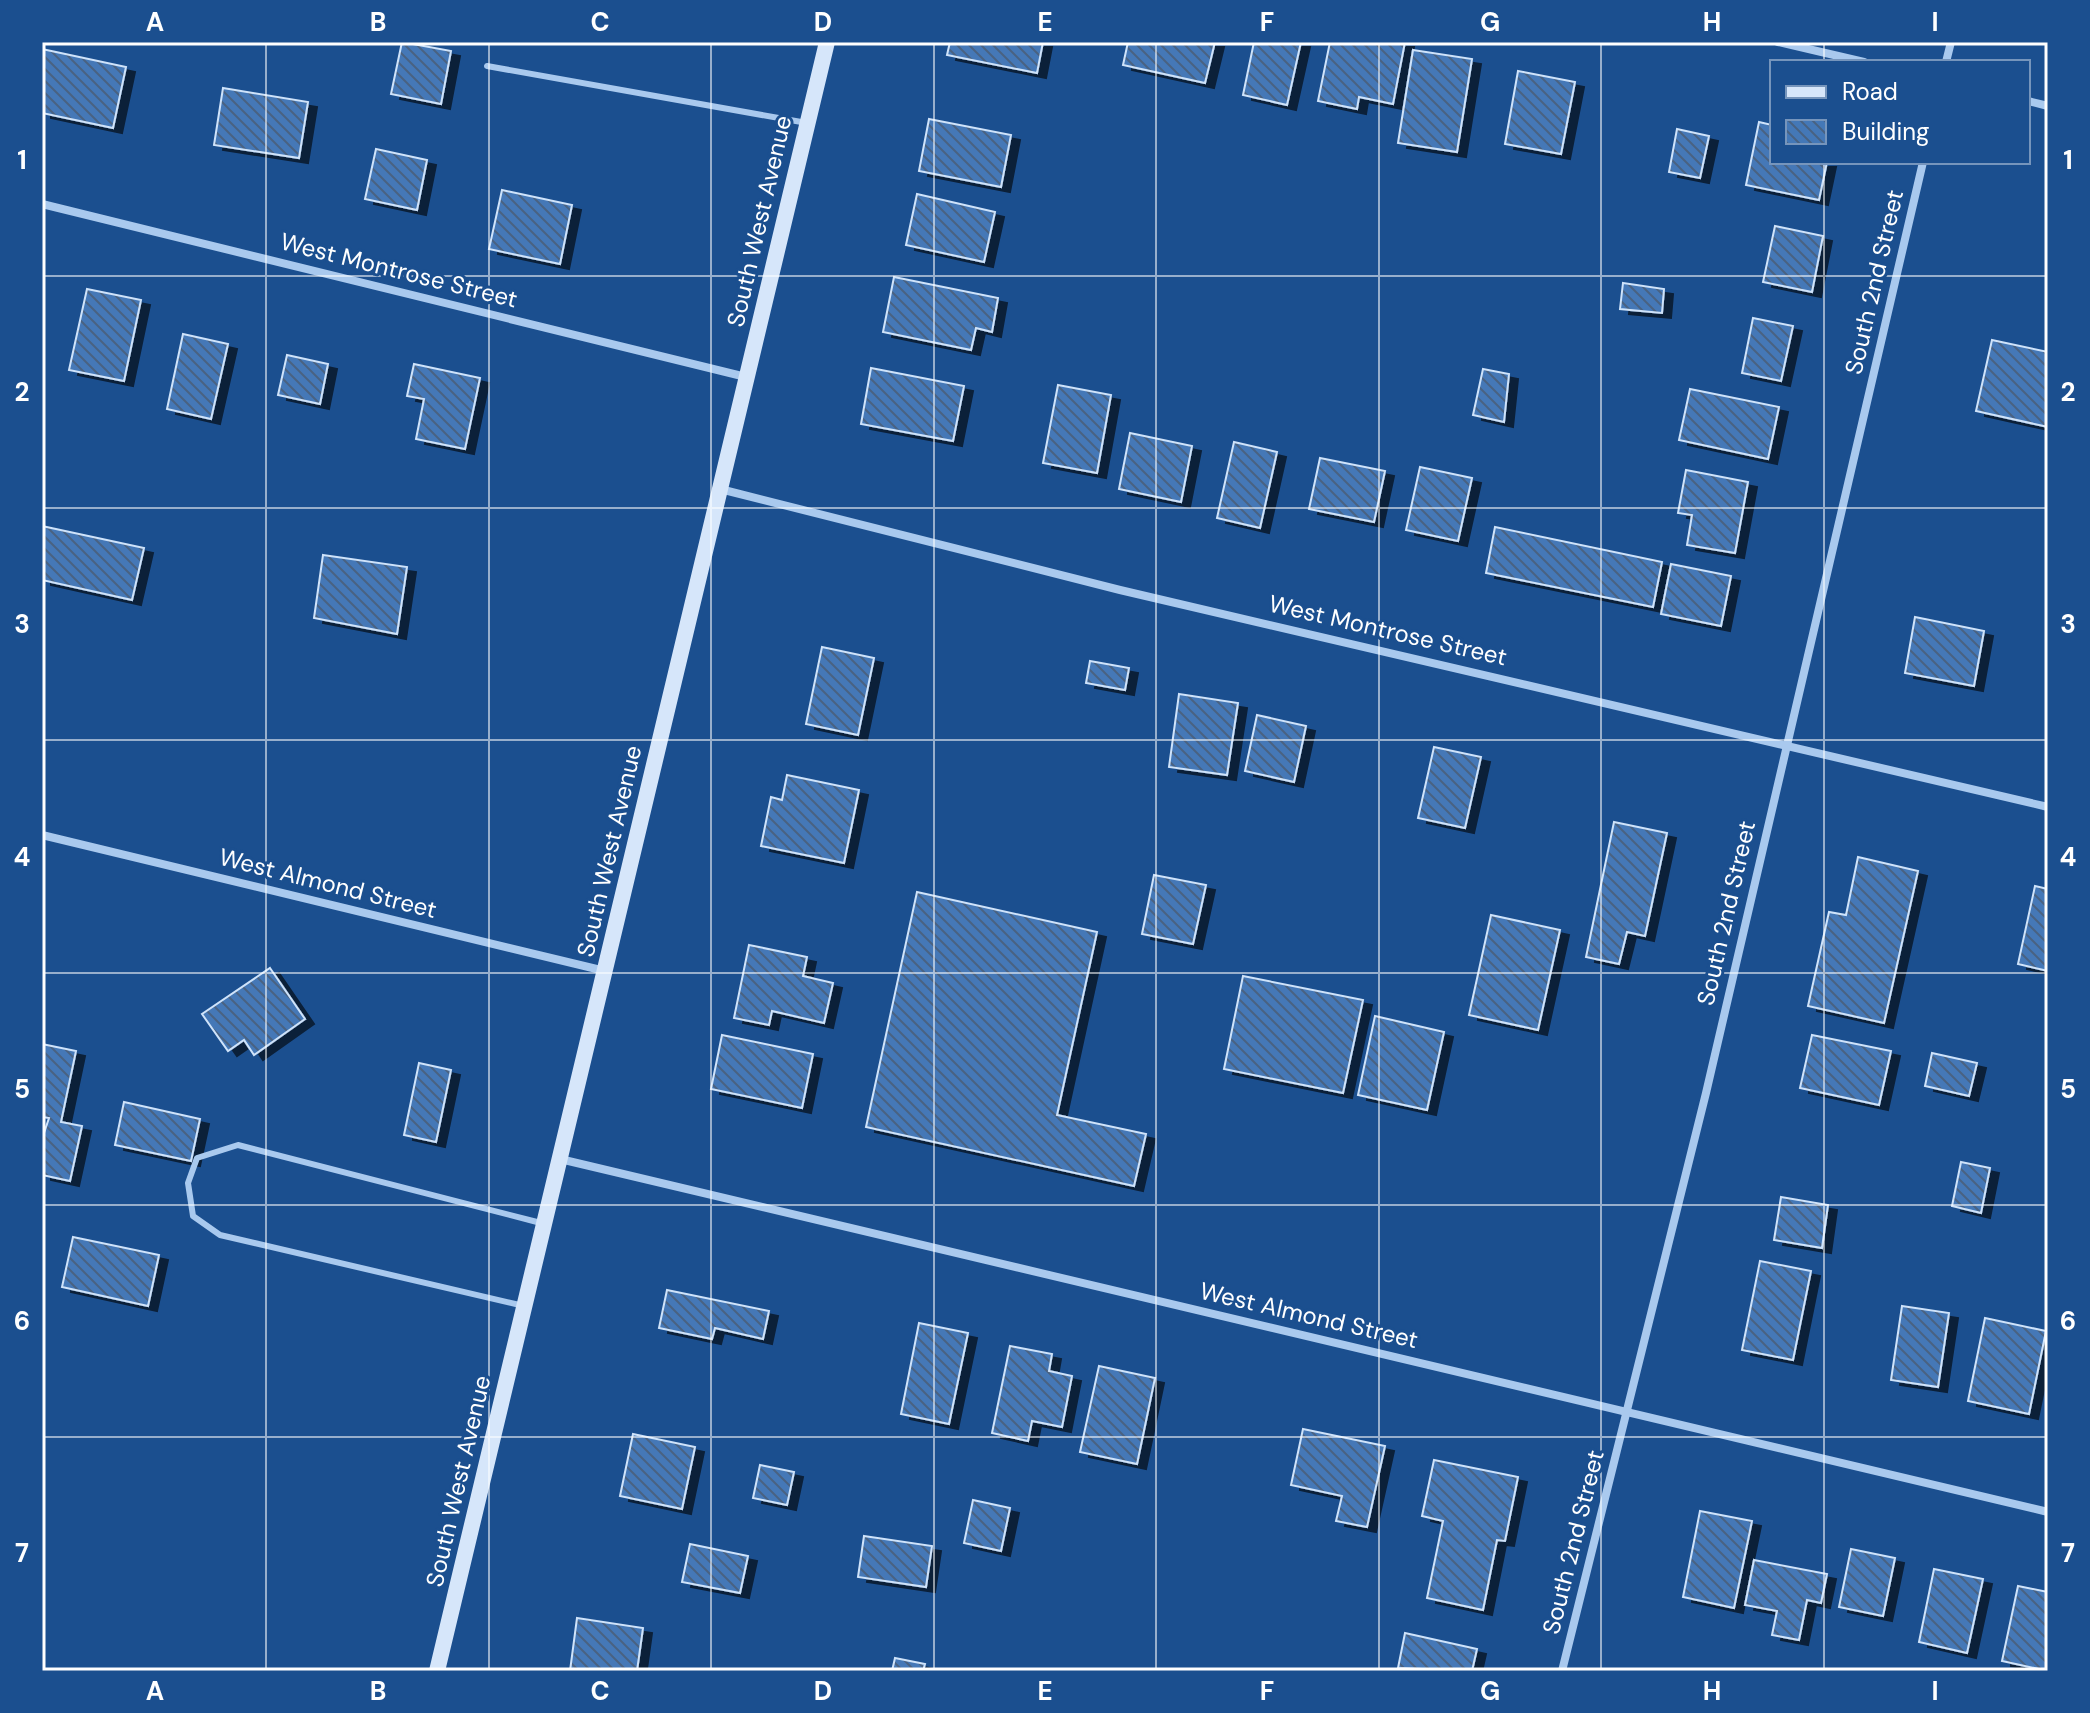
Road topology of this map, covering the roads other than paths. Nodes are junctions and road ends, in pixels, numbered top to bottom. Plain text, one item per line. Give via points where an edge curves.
1 (827, 42) edge
2 (1778, 42) edge
3 (1855, 60) edge
4 (487, 66) dead end
5 (807, 123) junction
6 (1923, 164) edge
7 (42, 204) edge
8 (746, 377) junction
9 (719, 489) junction
10 (1784, 744) junction
11 (2048, 807) edge
12 (42, 835) edge
13 (605, 971) junction
14 (560, 1159) junction
15 (544, 1224) junction
16 (525, 1306) junction
17 (1626, 1411) junction
18 (2048, 1512) edge
19 (437, 1671) edge
20 (1562, 1671) edge

1 - 5 street, South West Avenue
2 - 3 street
4 - 5 lane
5 - 8 street, South West Avenue
6 - 10 street, South 2nd Street
7 - 8 street, West Montrose Street
8 - 9 street, South West Avenue
9 - 10 street, West Montrose Street via 1120,590
9 - 13 street, South West Avenue
10 - 11 street, West Montrose Street
10 - 17 street, South 2nd Street via 1706,1093
12 - 13 street, West Almond Street
13 - 14 street, South West Avenue
14 - 15 street, South West Avenue
14 - 17 street, West Almond Street
15 - 16 street, South West Avenue
15 - 16 lane via 238,1145 197,1158 188,1183 193,1216 220,1235
16 - 19 street, South West Avenue
17 - 18 street, West Almond Street
17 - 20 street, South 2nd Street

